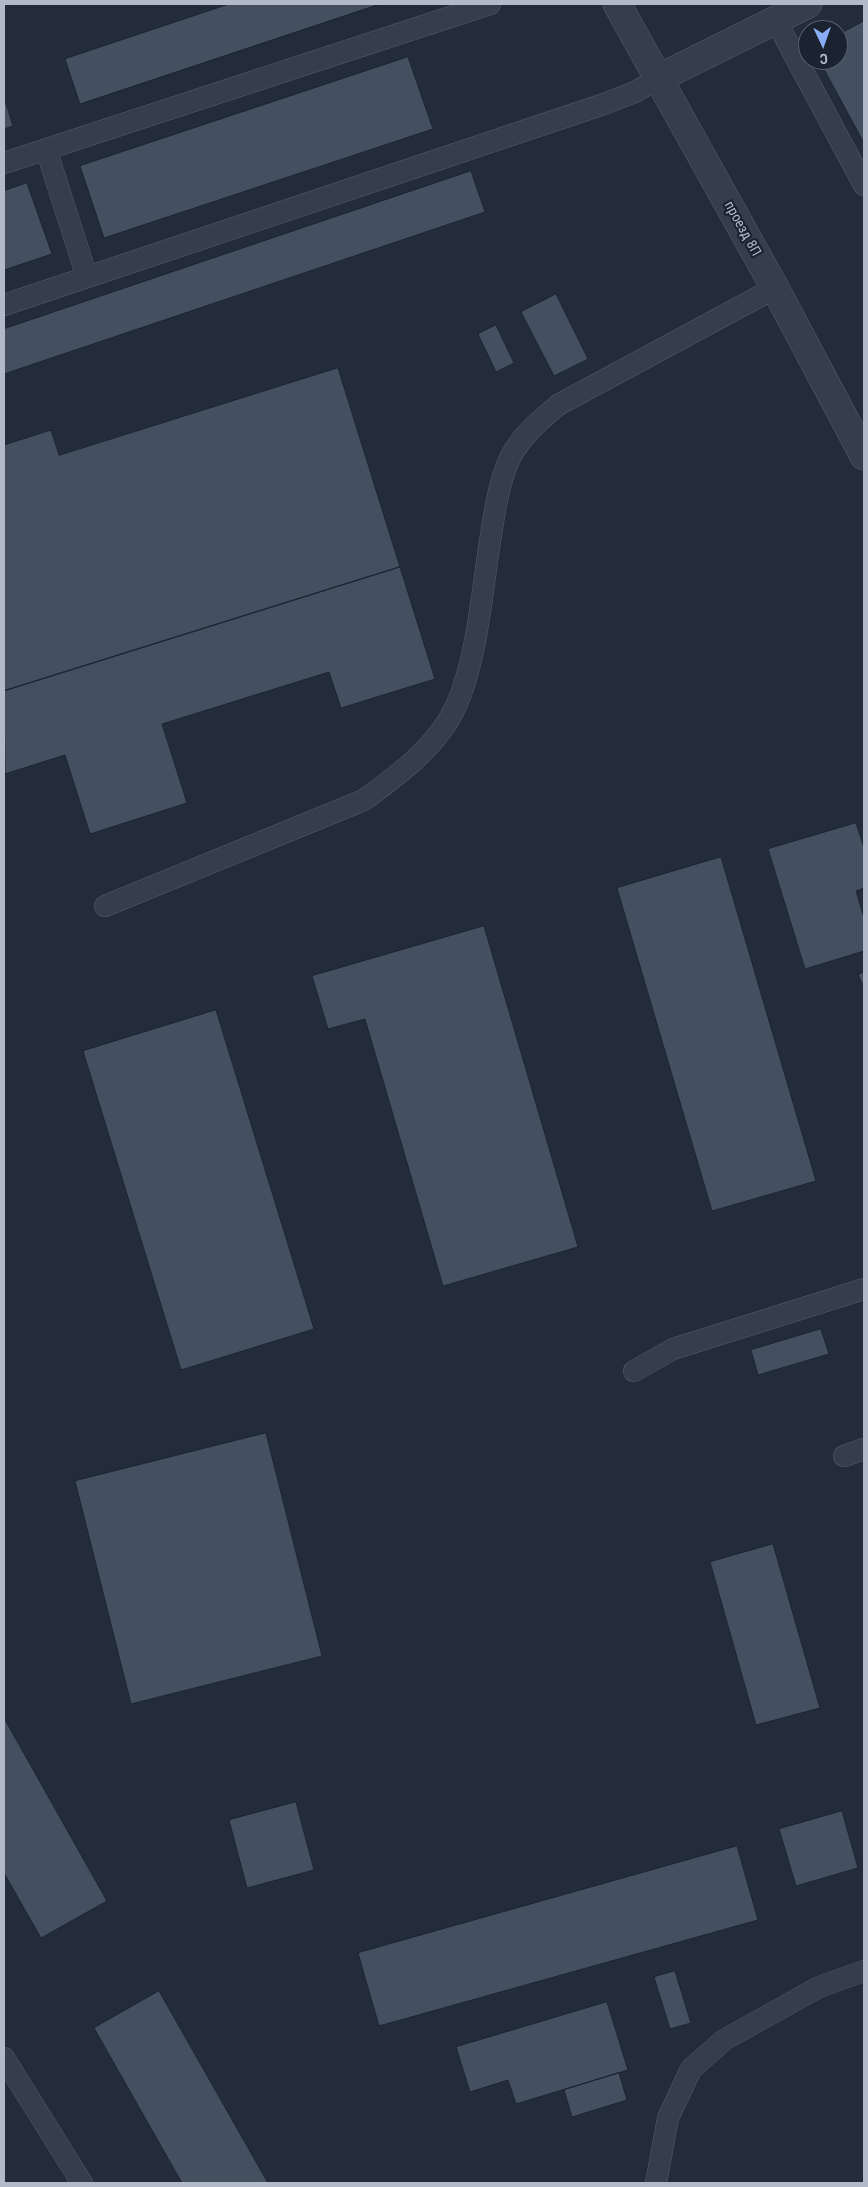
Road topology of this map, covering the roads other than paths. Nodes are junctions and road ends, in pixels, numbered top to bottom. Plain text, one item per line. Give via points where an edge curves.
1 (490, 4) edge
2 (617, 4) edge
3 (808, 4) edge
4 (775, 19) junction
5 (657, 79) junction
6 (46, 149) junction
7 (4, 163) edge
8 (864, 185) edge
9 (87, 277) junction
10 (775, 288) junction
11 (4, 305) edge
12 (864, 456) edge
13 (105, 906) dead end
14 (864, 1289) edge
15 (634, 1372) dead end
16 (864, 1450) edge
17 (844, 1456) dead end
18 (864, 1971) edge
19 (4, 2058) edge
20 (82, 2183) edge
21 (656, 2183) edge

1 - 6 lane
2 - 5 street, проезд 8П
3 - 4 street
4 - 5 street
4 - 8 lane
5 - 9 lane via 604,104
5 - 10 street, проезд 8П
6 - 7 lane
6 - 9 lane
9 - 11 lane
10 - 12 street, проезд 8П
10 - 13 lane via 558,405 530,428 510,458 496,499 474,642 456,707 436,739 394,778 364,800
14 - 15 lane via 674,1349
16 - 17 lane
18 - 21 lane via 819,1987 724,2040 691,2070 668,2118
19 - 20 lane

